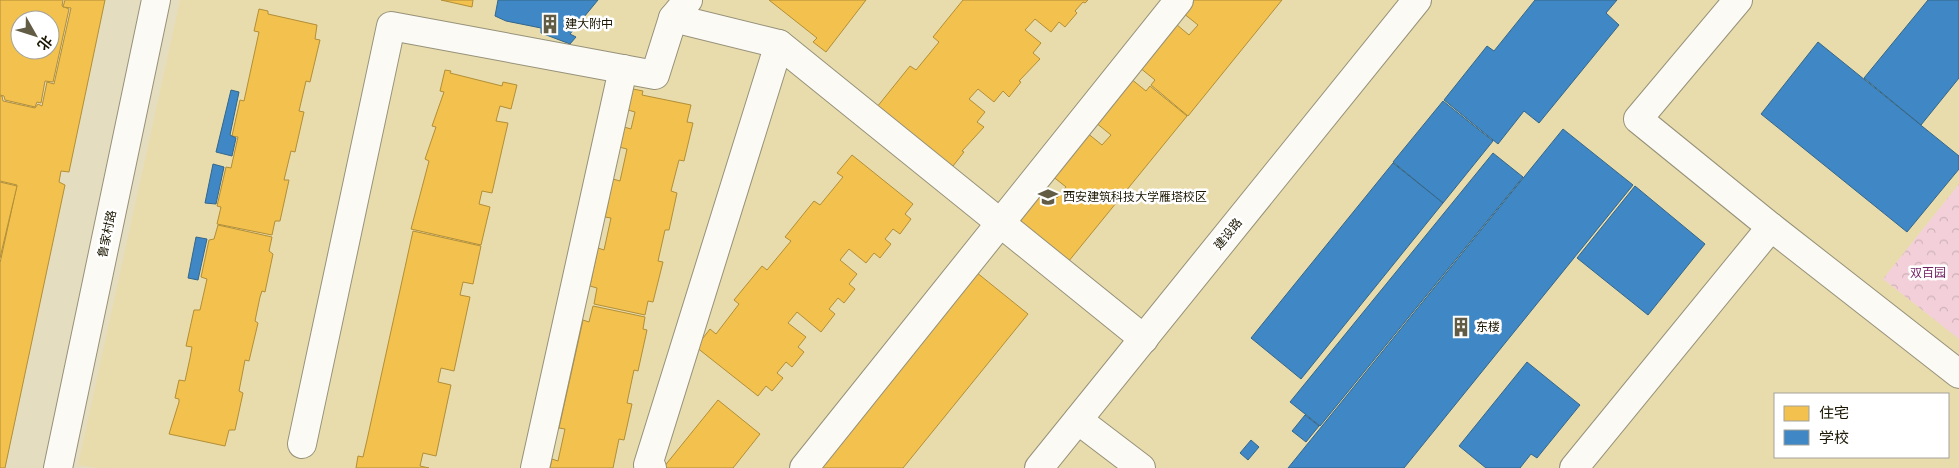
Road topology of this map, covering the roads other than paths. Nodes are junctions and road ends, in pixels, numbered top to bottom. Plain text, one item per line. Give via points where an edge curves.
1 (156, 0) edge
2 (1179, 0) edge
3 (1417, 0) edge
4 (1738, 0) edge
5 (680, 9) edge
6 (779, 44) junction
7 (623, 69) junction
8 (1001, 224) junction
9 (1771, 227) junction
10 (1144, 339) junction
11 (1959, 374) edge
12 (1078, 420) junction
13 (302, 444) dead end
14 (58, 468) edge
15 (536, 468) edge
16 (652, 468) edge
17 (804, 468) edge
18 (1039, 468) edge
19 (1141, 468) edge
20 (1574, 468) edge

1 - 14 street, 鲁家村路
2 - 8 street
3 - 10 street, 建设路
4 - 9 street via 1638,119
5 - 6 street
5 - 7 street via 655,75
6 - 8 street
6 - 16 street via 648,465
7 - 13 street via 392,26
7 - 15 street
8 - 10 street
8 - 17 street
9 - 11 street
9 - 20 street
10 - 12 street, 建设路
12 - 18 street, 建设路
12 - 19 street

